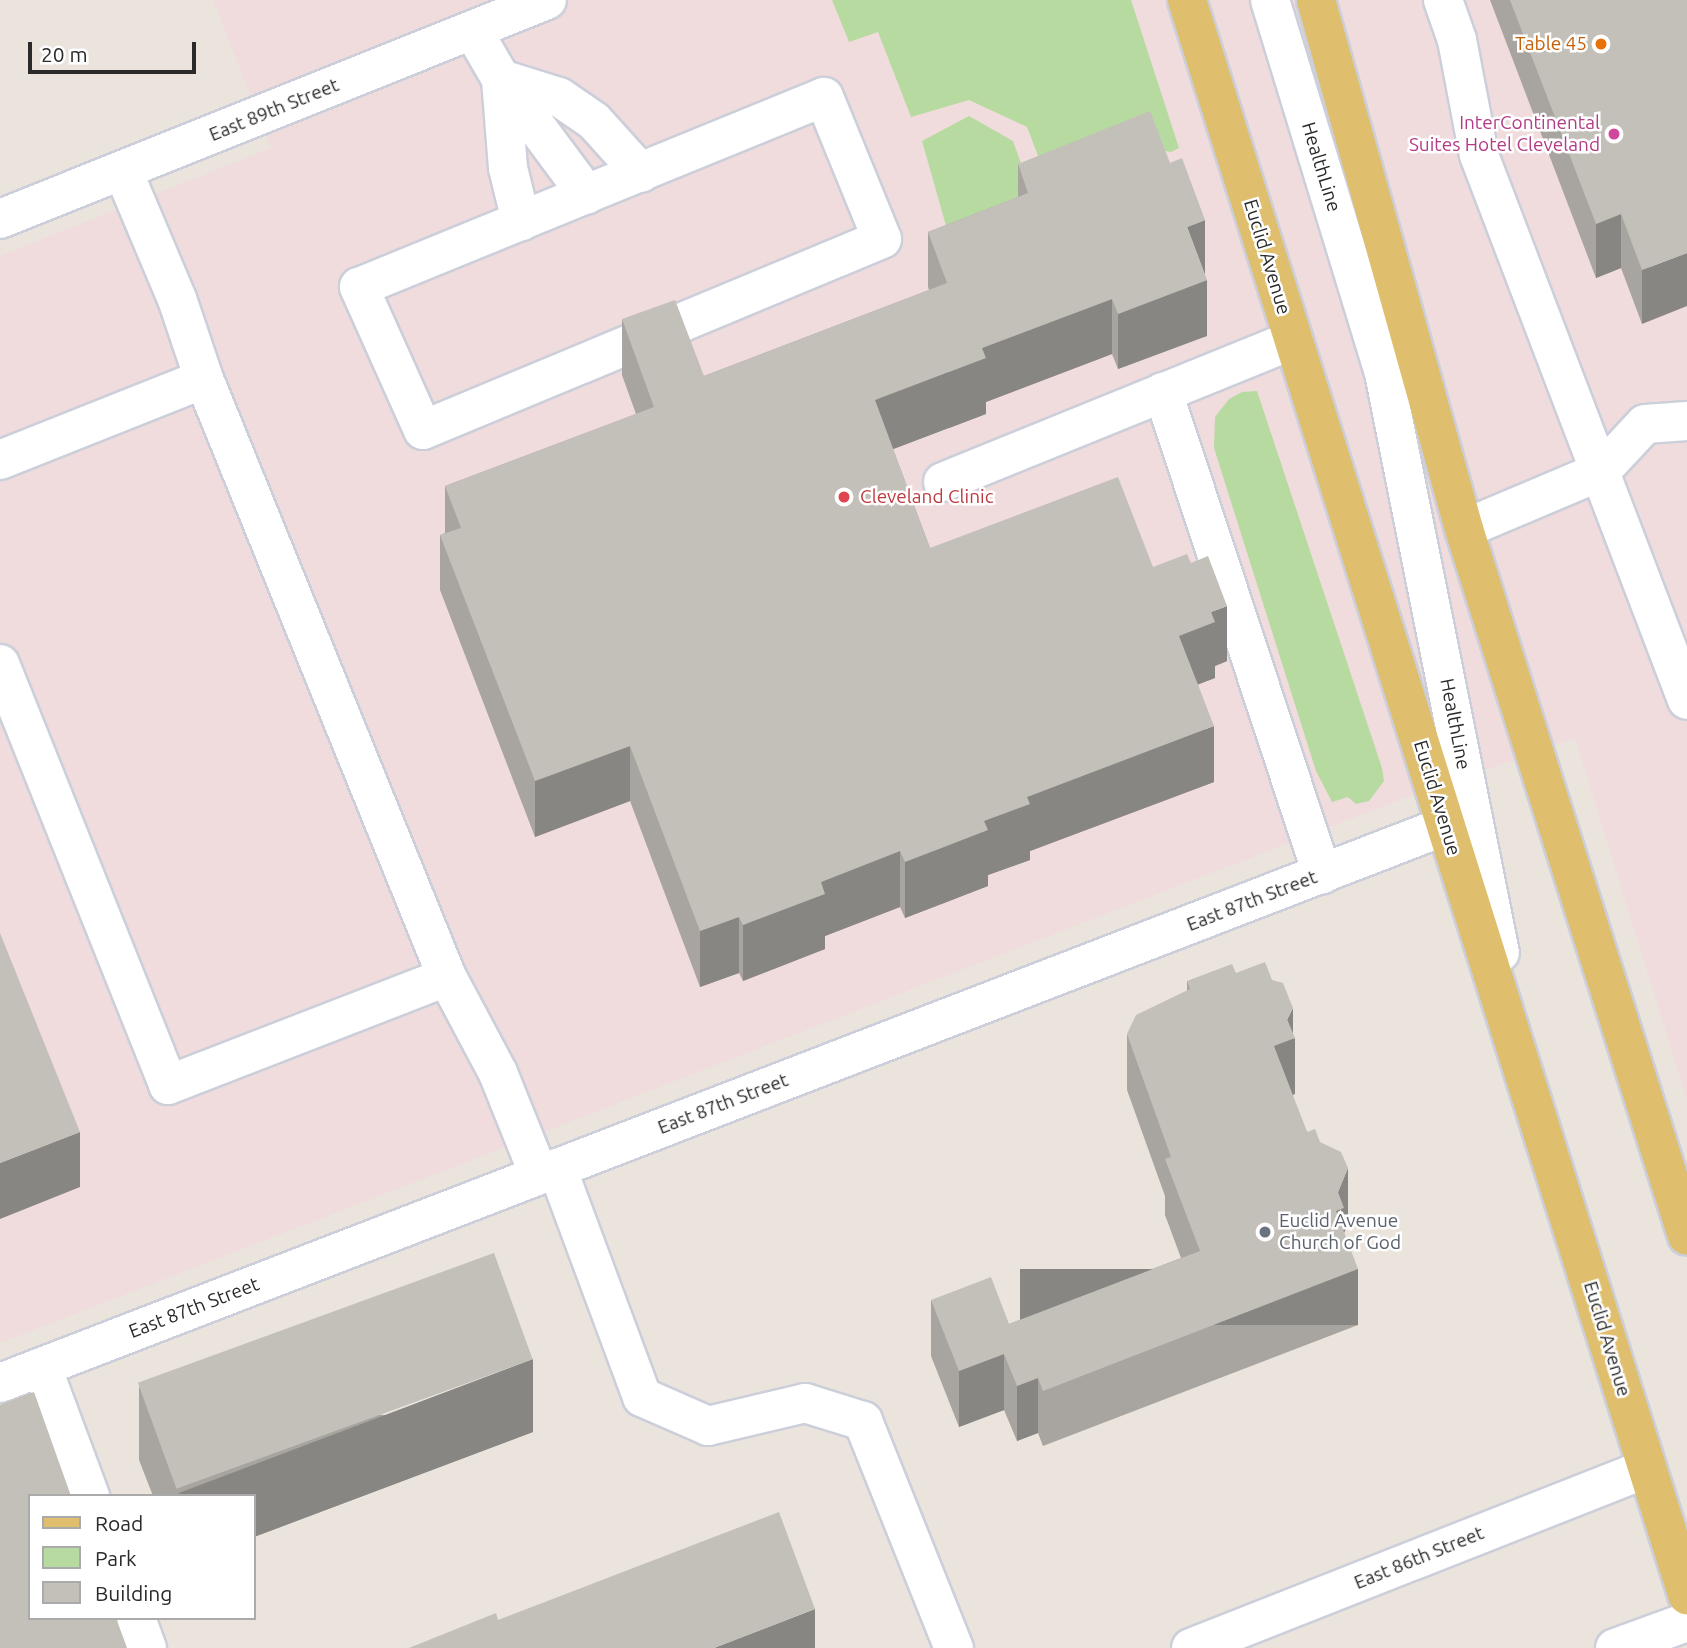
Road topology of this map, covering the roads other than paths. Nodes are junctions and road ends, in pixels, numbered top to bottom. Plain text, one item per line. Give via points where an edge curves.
1 (547, 0) edge
2 (1187, 0) edge
3 (1270, 0) edge
4 (1316, 0) edge
5 (1443, 0) edge
6 (472, 31) junction
7 (501, 79) junction
8 (123, 171) junction
9 (640, 173) junction
10 (587, 195) junction
11 (0, 219) edge
12 (521, 221) junction
13 (1293, 340) junction
14 (1384, 373) junction
15 (204, 379) junction
16 (1163, 393) junction
17 (1687, 421) edge
18 (1441, 449) junction
19 (0, 460) edge
20 (1601, 471) junction
21 (943, 482) dead end
22 (1464, 529) junction
23 (0, 664) edge
24 (1687, 700) edge
25 (1446, 826) junction
26 (1322, 874) junction
27 (447, 977) junction
28 (1524, 1075) junction
29 (548, 1172) junction
30 (1687, 1236) edge
31 (42, 1367) junction
32 (0, 1383) edge
33 (1647, 1468) junction
34 (89, 1494) edge
35 (1687, 1595) edge
36 (137, 1620) edge
37 (1687, 1622) edge
38 (1252, 1637) edge
39 (147, 1648) edge
40 (954, 1648) edge
41 (1192, 1648) edge
42 (1615, 1648) edge

1 - 6 street, East 89th Street
2 - 13 main road, Euclid Avenue
3 - 14 street, HealthLine
4 - 18 main road
5 - 20 street via 1457,40 1479,155
6 - 7 street
6 - 8 street, East 89th Street
7 - 9 street via 559,97 594,121
7 - 10 street
7 - 12 street via 508,168
8 - 11 street, East 89th Street
8 - 15 street via 177,299
9 - 10 street
9 - 12 street via 824,97 882,239 423,430 359,287
10 - 12 street
13 - 16 street
13 - 25 main road, Euclid Avenue
14 - 18 street, HealthLine
14 - 28 street, HealthLine
15 - 19 street
15 - 27 street
16 - 21 street
16 - 26 street
17 - 20 street via 1644,424
18 - 22 main road
20 - 22 street
20 - 24 street
22 - 30 main road
23 - 27 street via 168,1085
25 - 26 street, East 87th Street
25 - 28 main road, Euclid Avenue
26 - 29 street, East 87th Street
27 - 29 street
28 - 33 main road, Euclid Avenue
29 - 31 street, East 87th Street
29 - 40 street via 642,1396 708,1426 805,1403 863,1421
31 - 32 street, East 87th Street
31 - 34 street
33 - 35 main road, Euclid Avenue
33 - 38 street, East 86th Street
36 - 39 street
37 - 42 street
38 - 41 street, East 86th Street

